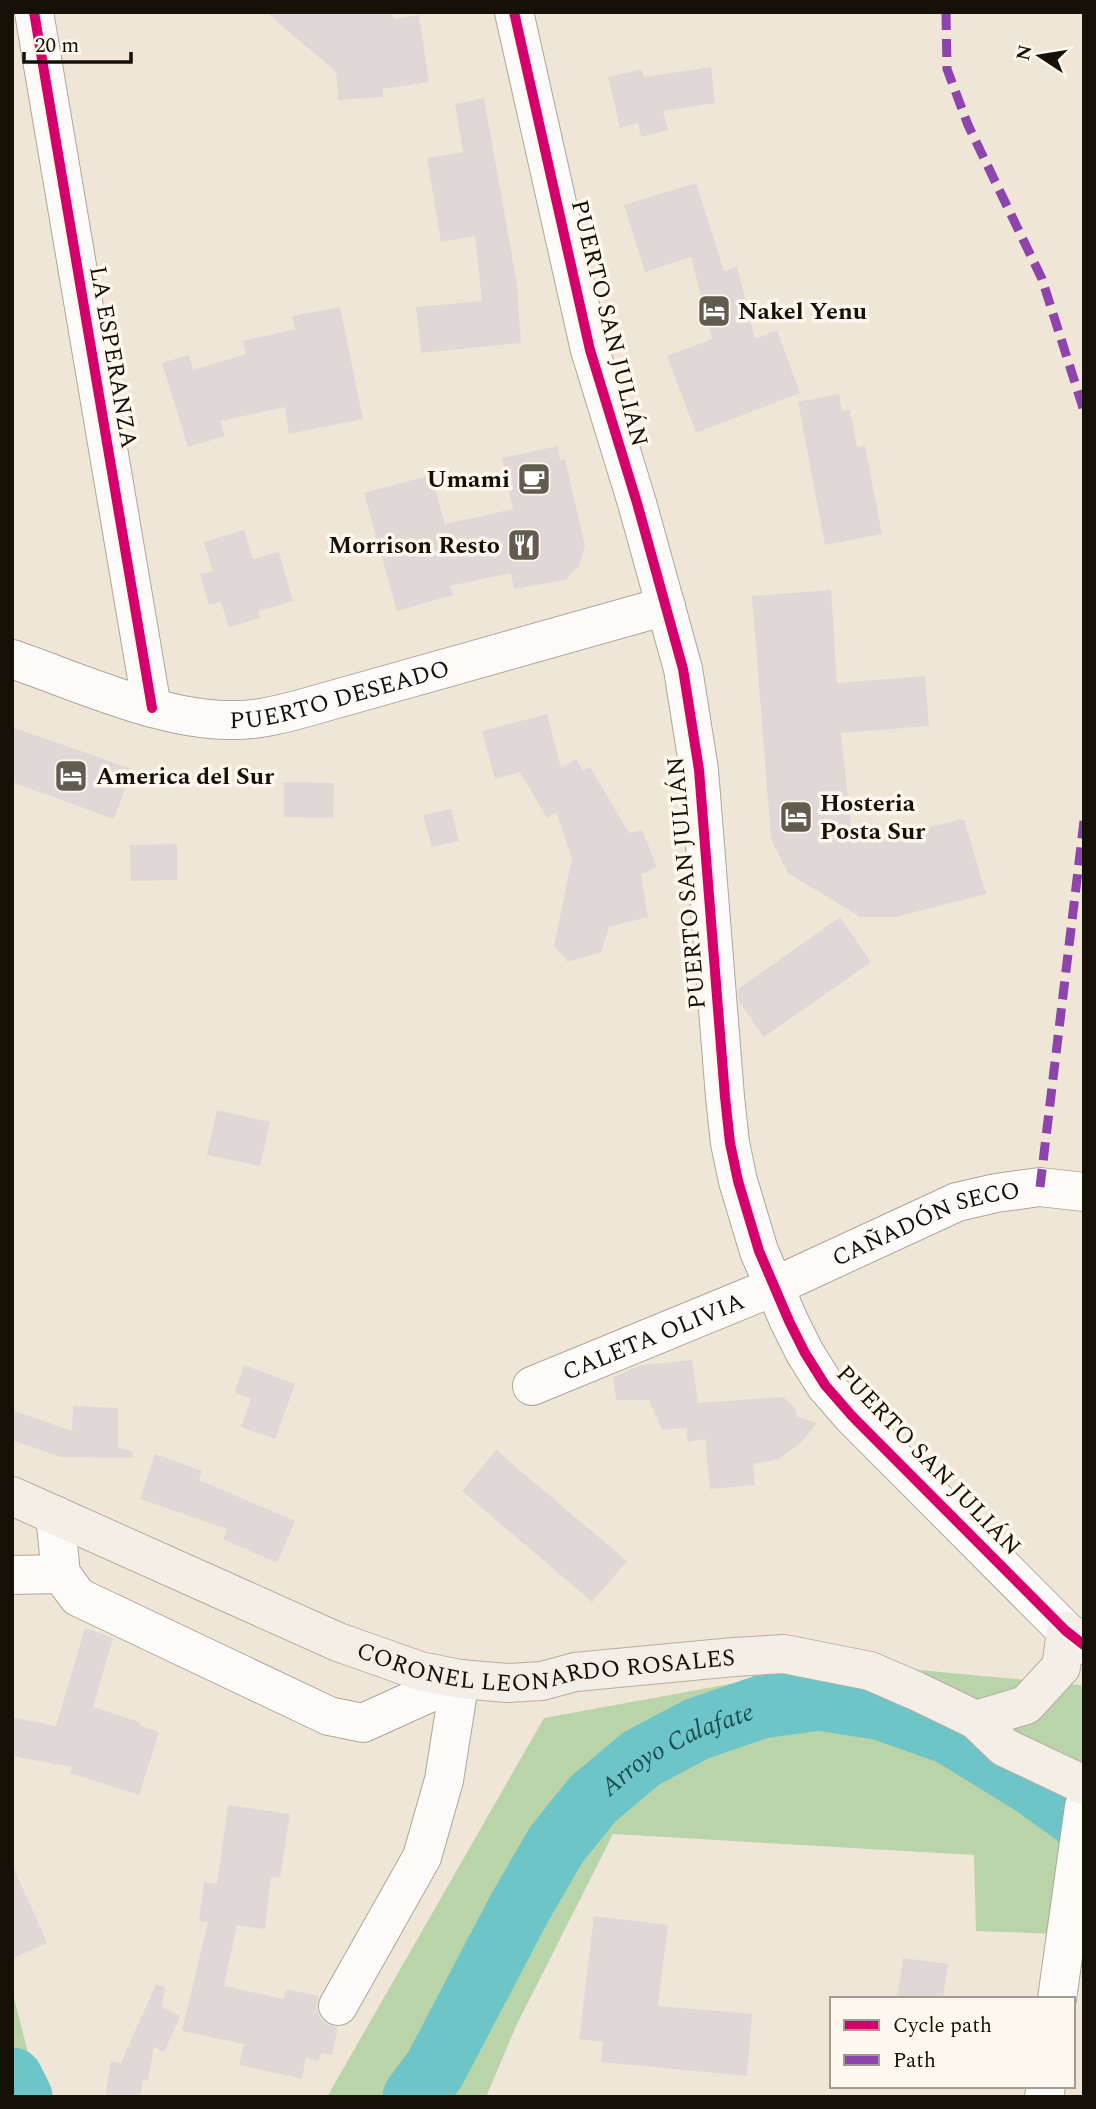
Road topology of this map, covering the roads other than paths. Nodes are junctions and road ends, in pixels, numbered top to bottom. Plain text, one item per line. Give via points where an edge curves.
1 (34, 12) edge
2 (514, 12) edge
3 (666, 606) junction
4 (12, 659) edge
5 (152, 708) junction
6 (1084, 1192) edge
7 (773, 1287) junction
8 (532, 1387) dead end
9 (12, 1496) edge
10 (54, 1515) junction
11 (61, 1574) junction
12 (12, 1575) edge
13 (1075, 1638) edge
14 (460, 1679) junction
15 (976, 1720) junction
16 (1084, 1785) edge
17 (1084, 1809) edge
18 (1057, 1997) edge
19 (338, 2006) dead end

1 - 5 street, LA ESPERANZA
2 - 3 street, PUERTO SAN JULIÁN via 590,350
3 - 5 street, PUERTO DESEADO via 261,718 197,718
3 - 7 street, PUERTO SAN JULIÁN via 683,669 699,770 730,1143 747,1218
4 - 5 street, PUERTO DESEADO
6 - 7 street, CAÑADÓN SECO via 1040,1187 957,1202
7 - 8 street, CALETA OLIVIA
7 - 13 street, PUERTO SAN JULIÁN via 805,1353 852,1416
9 - 10 main road, CORONEL LEONARDO ROSALES
10 - 11 street
10 - 14 main road, CORONEL LEONARDO ROSALES via 338,1642 421,1671
11 - 12 street
11 - 14 street via 78,1597 329,1716 363,1723
13 - 15 main road via 1061,1667 1026,1705
14 - 15 main road, CORONEL LEONARDO ROSALES via 542,1681 575,1672 785,1654 870,1671
14 - 19 street via 444,1780 422,1857
15 - 16 main road, CORONEL LEONARDO ROSALES via 1004,1747
17 - 18 street

